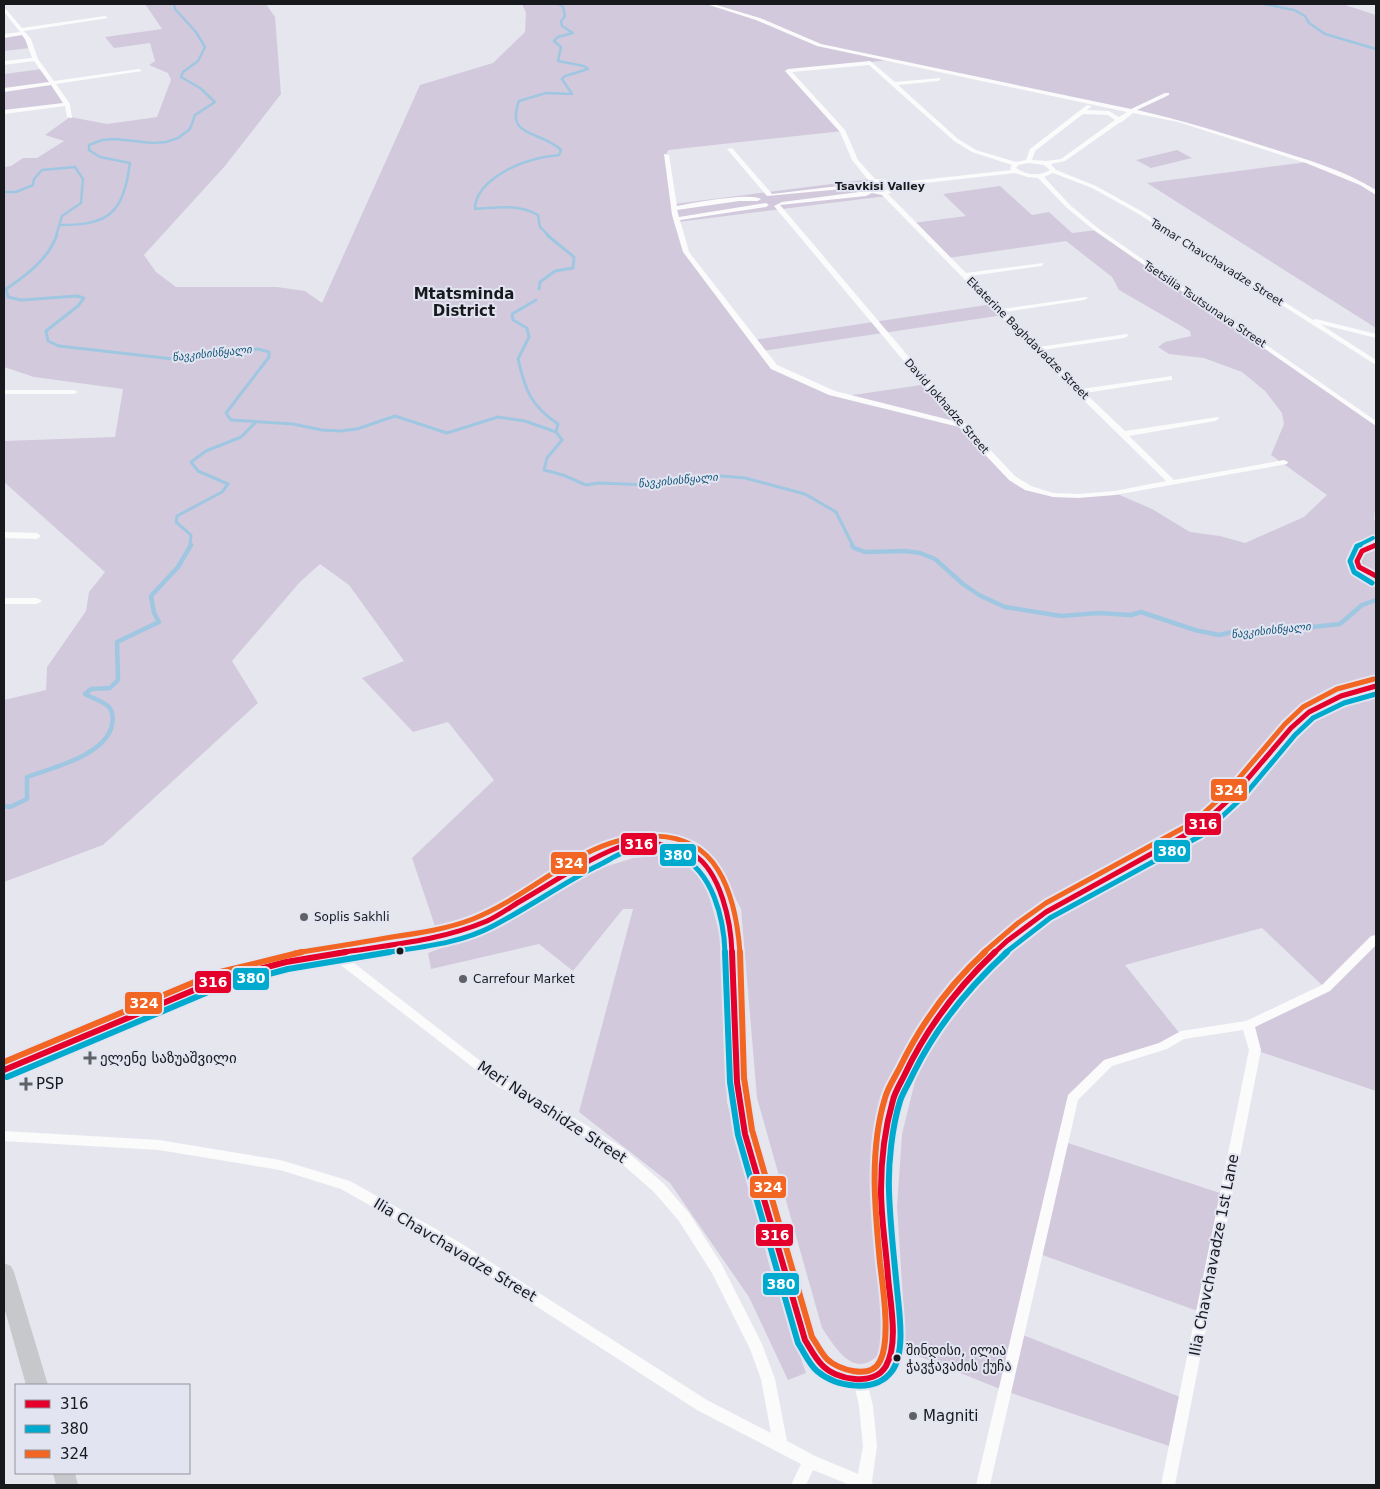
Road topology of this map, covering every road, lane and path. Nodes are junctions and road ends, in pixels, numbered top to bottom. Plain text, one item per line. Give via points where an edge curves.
1 (708, 4) edge
2 (4, 9) edge
3 (105, 18) dead end
4 (11, 19) junction
5 (4, 20) edge
6 (23, 32) junction
7 (4, 36) edge
8 (35, 58) junction
9 (4, 63) edge
10 (139, 71) dead end
11 (938, 79) dead end
12 (51, 84) junction
13 (893, 84) junction
14 (4, 90) edge
15 (1167, 94) dead end
16 (67, 104) junction
17 (1089, 106) dead end
18 (1133, 110) junction
19 (4, 112) edge
20 (1081, 112) junction
21 (70, 117) dead end
22 (1120, 121) junction
23 (730, 149) dead end
24 (666, 156) dead end
25 (1029, 161) junction
26 (1046, 163) junction
27 (1015, 167) junction
28 (1053, 172) junction
29 (1040, 176) junction
30 (873, 181) junction
31 (866, 185) junction
32 (894, 185) junction
33 (872, 191) junction
34 (884, 193) junction
35 (1376, 193) edge
36 (772, 195) junction
37 (758, 198) junction
38 (779, 205) junction
39 (766, 206) junction
40 (675, 208) junction
41 (676, 219) junction
42 (1041, 264) dead end
43 (965, 275) junction
44 (1084, 298) dead end
45 (1000, 311) junction
46 (1308, 319) junction
47 (1124, 336) dead end
48 (1376, 336) edge
49 (1038, 349) junction
50 (1376, 363) edge
51 (1169, 378) dead end
52 (4, 392) edge
53 (74, 392) dead end
54 (1080, 392) junction
55 (1215, 419) dead end
56 (1376, 424) edge
57 (962, 425) junction
58 (1124, 434) junction
59 (1284, 462) dead end
60 (1173, 483) junction
61 (4, 536) edge
62 (37, 536) dead end
63 (1376, 545) edge
64 (1376, 576) edge
65 (4, 601) edge
66 (37, 601) dead end
67 (1376, 686) edge
68 (1375, 939) edge
69 (334, 954) junction
70 (1248, 1025) junction
71 (4, 1070) edge
72 (4, 1136) edge
73 (4, 1272) edge
74 (860, 1378) junction
75 (37, 1384) edge
76 (780, 1445) junction
77 (810, 1461) junction
78 (798, 1485) edge
79 (865, 1485) edge
80 (983, 1485) edge
81 (1168, 1485) edge

1 - 18 street via 758,19 819,44
2 - 4 street
3 - 6 street
4 - 5 street
4 - 6 street
6 - 7 street
6 - 8 street
8 - 9 street
8 - 12 street
10 - 12 street
11 - 13 street
12 - 14 street
12 - 16 street
13 - 27 street via 956,140
13 - 30 street via 870,63 788,71 843,131 856,160
15 - 18 street
16 - 19 street
16 - 21 street
17 - 20 street
18 - 22 street
18 - 35 street via 1179,121 1308,162
20 - 22 street via 1109,113
20 - 25 street via 1032,150
22 - 26 street via 1063,160
23 - 36 street
24 - 40 street
25 - 26 street
25 - 27 street
26 - 28 street
27 - 29 street via 1026,175
27 - 32 street
28 - 29 street
28 - 46 street, Tamar Chavchavadze Street via 1094,187 1139,212
29 - 56 street, Tsetsilia Tsutsunava Street via 1069,207 1097,230
30 - 31 street
30 - 32 street
31 - 33 street
31 - 36 street
32 - 34 street via 894,189
33 - 34 street
33 - 38 street
34 - 43 street, Ekaterine Baghdavadze Street
36 - 37 street
36 - 38 street, David Jokhadze Street via 784,198 785,201
37 - 39 street
37 - 40 street
38 - 39 street
38 - 57 street, David Jokhadze Street
39 - 41 street
40 - 41 street
41 - 57 street via 686,252 774,368 832,392
42 - 43 street
43 - 45 street, Ekaterine Baghdavadze Street
44 - 45 street
45 - 49 street, Ekaterine Baghdavadze Street
46 - 48 street
46 - 50 street, Tamar Chavchavadze Street
47 - 49 street
49 - 54 street, Ekaterine Baghdavadze Street
51 - 54 street
52 - 53 street
54 - 58 street, Ekaterine Baghdavadze Street
55 - 58 street
57 - 60 street, David Jokhadze Street via 1012,478 1028,488 1053,495 1115,494
58 - 60 street, Ekaterine Baghdavadze Street
59 - 60 street, David Jokhadze Street
61 - 62 street
63 - 64 main road via 1362,551 1357,561 1359,567
65 - 66 street
67 - 74 main road via 1337,696 1308,713 1282,738 1216,816 1046,912 1007,941 970,976 932,1025 893,1099 884,1151 881,1190 892,1352 885,1368 874,1376
68 - 70 street via 1326,988
69 - 71 main road via 286,962 218,980
69 - 74 main road via 464,930 489,920 576,868 621,846 652,842 681,848 694,855 712,875 725,905 732,940 737,1082 745,1134 805,1340 822,1365 835,1375
69 - 76 street, Meri Navashidze Street via 501,1084 549,1108 618,1152 659,1188 684,1218 718,1269 757,1348 768,1379
70 - 80 street via 1181,1035 1163,1046 1108,1063 1072,1098
70 - 81 street, Ilia Chavchavadze 1st Lane via 1255,1050
72 - 76 street, Ilia Chavchavadze Street via 159,1145 280,1165 345,1185 454,1246 702,1405
73 - 75 main road
74 - 79 street via 870,1446
76 - 77 street, Ilia Chavchavadze Street
77 - 78 street
77 - 79 street, Ilia Chavchavadze Street

